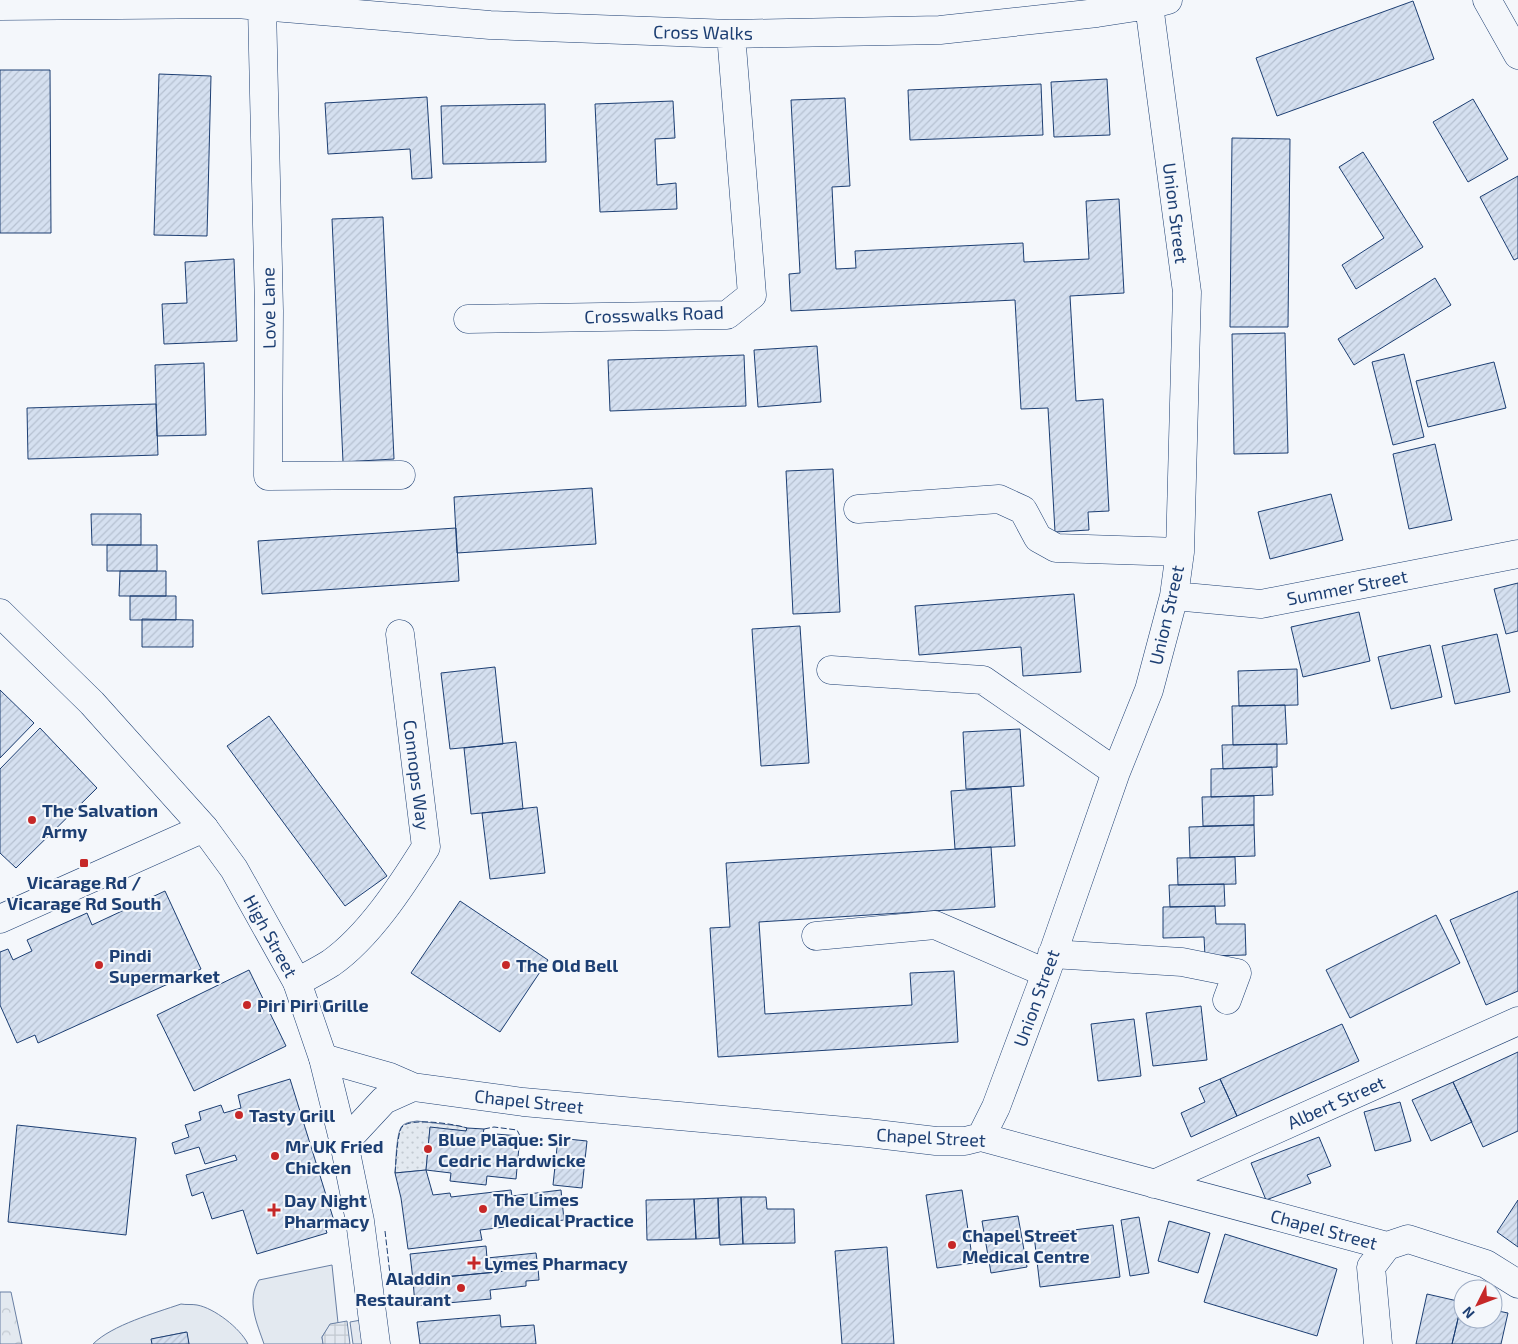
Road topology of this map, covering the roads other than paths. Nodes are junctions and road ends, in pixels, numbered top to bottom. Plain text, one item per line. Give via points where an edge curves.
1 (1487, 0) edge
2 (1158, 2) edge
3 (246, 4) edge
4 (0, 6) edge
5 (731, 34) junction
6 (1518, 55) edge
7 (468, 319) dead end
8 (401, 475) dead end
9 (858, 509) dead end
10 (1180, 552) junction
11 (1518, 554) edge
12 (1174, 596) junction
13 (0, 613) edge
14 (400, 634) dead end
15 (831, 670) dead end
16 (1116, 772) junction
17 (204, 828) junction
18 (0, 919) edge
19 (816, 936) dead end
20 (1049, 964) junction
21 (297, 982) junction
22 (1227, 1000) dead end
23 (1518, 1021) edge
24 (323, 1058) junction
25 (413, 1087) junction
26 (981, 1137) junction
27 (344, 1142) junction
28 (1154, 1184) junction
29 (1387, 1246) junction
30 (1518, 1284) edge
31 (376, 1344) edge
32 (1378, 1344) edge

1 - 6 main road
2 - 5 main road, Cross Walks via 1097,13 940,30
2 - 10 main road, Union Street via 1187,292
3 - 4 main road, Cross Walks
3 - 5 main road, Cross Walks via 490,25
3 - 8 main road, Love Lane via 269,312 268,476
5 - 7 main road, Crosswalks Road via 752,295 727,315
9 - 10 main road via 999,499 1023,510 1038,538 1056,548
10 - 12 main road, Union Street
11 - 12 main road, Summer Street via 1261,604
12 - 16 main road, Union Street via 1149,690
13 - 17 main road, High Street via 92,703
14 - 21 main road, Connops Way via 426,847 365,933 330,963
15 - 16 main road via 983,680
16 - 20 main road, Union Street
17 - 18 main road
17 - 21 main road, High Street via 234,869
19 - 20 main road via 935,925
20 - 22 main road via 1182,962 1237,974
20 - 26 main road, Union Street via 996,1107
21 - 24 main road, High Street
23 - 28 main road, Albert Street
24 - 25 main road, Chapel Street
24 - 27 main road, High Street
25 - 26 main road, Chapel Street via 522,1102 936,1141 965,1141
25 - 27 main road via 384,1100
26 - 28 main road, Chapel Street
27 - 31 main road, High Street via 360,1221
28 - 29 main road, Chapel Street
29 - 30 main road, Chapel Street via 1408,1239 1486,1264
29 - 32 main road via 1371,1267

